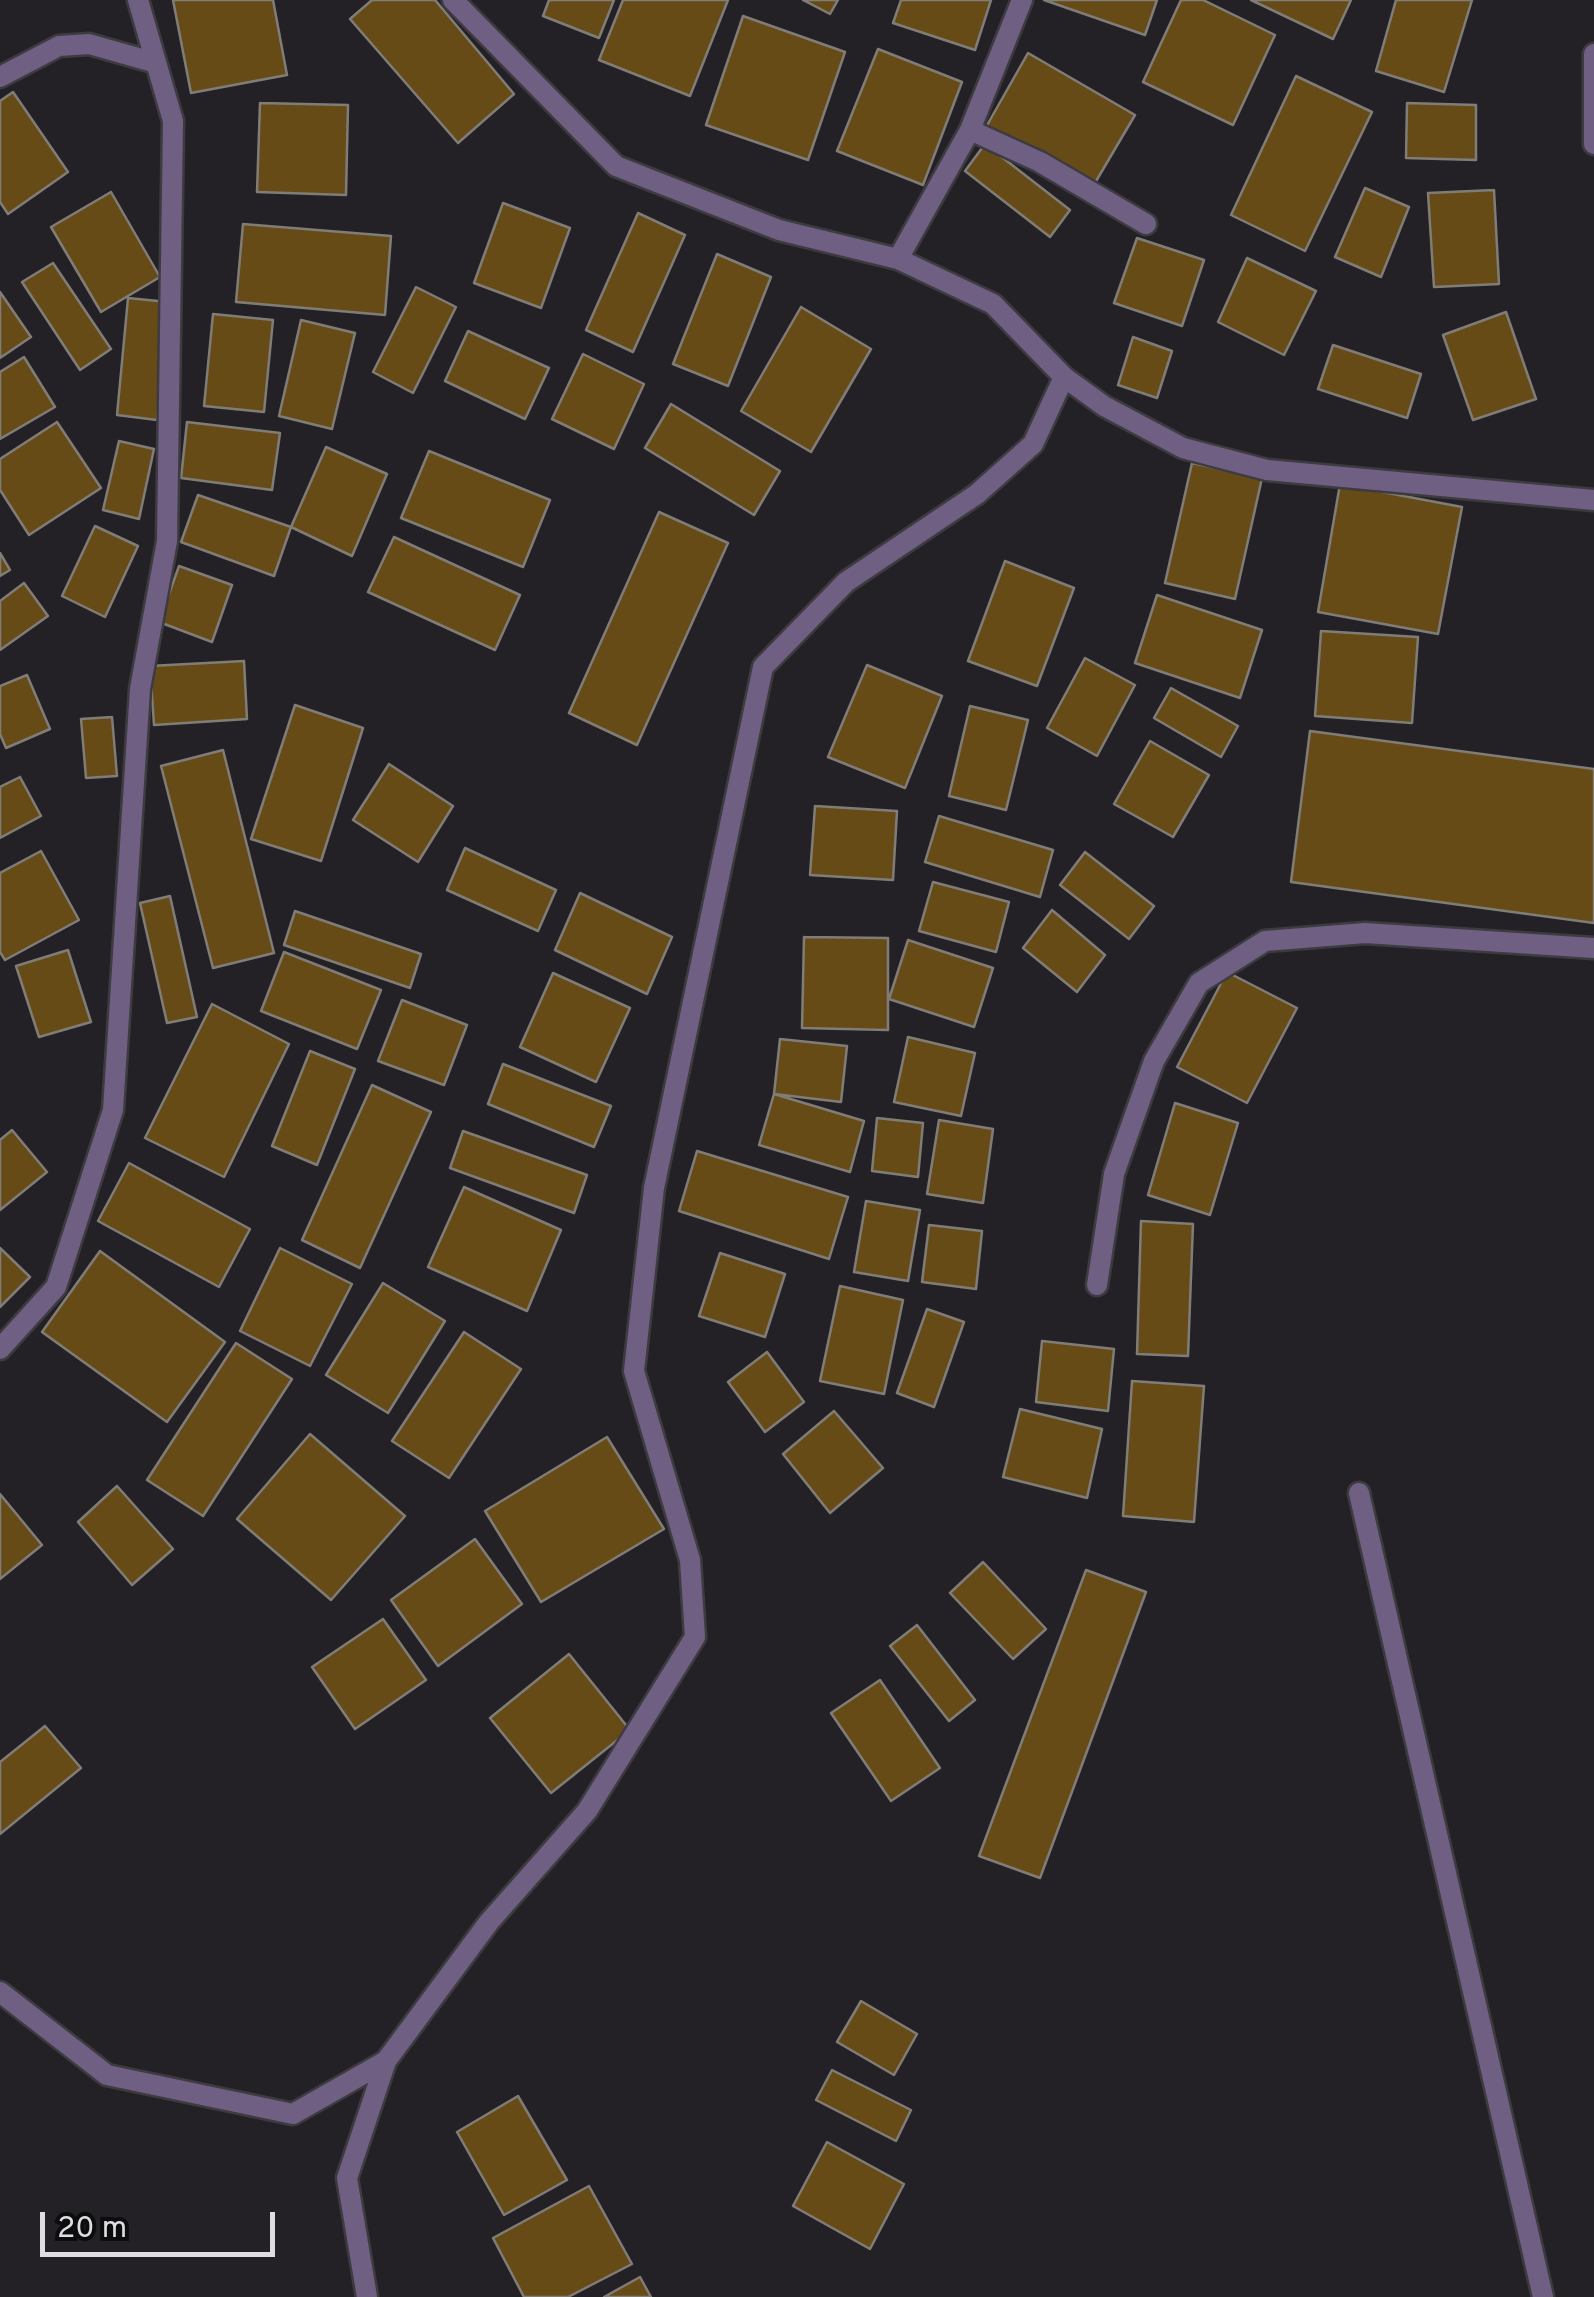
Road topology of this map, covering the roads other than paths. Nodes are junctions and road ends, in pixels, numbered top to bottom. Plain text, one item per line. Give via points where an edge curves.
1 (138, 0) edge
2 (453, 0) edge
3 (1022, 0) edge
4 (1594, 54) edge
5 (156, 63) junction
6 (0, 77) edge
7 (970, 130) junction
8 (1594, 144) edge
9 (1146, 224) dead end
10 (898, 258) junction
11 (1064, 377) junction
12 (1594, 500) edge
13 (1594, 948) edge
14 (1097, 1284) dead end
15 (0, 1349) edge
16 (1359, 1493) dead end
17 (0, 1992) edge
18 (386, 2061) junction
19 (367, 2297) edge
20 (1542, 2297) edge

1 - 5 street
2 - 10 street via 616,166 780,230
3 - 7 street
4 - 8 street
5 - 6 street via 89,44 59,46
5 - 15 street via 173,120 167,541 140,689 113,1110 56,1286
7 - 9 street
7 - 10 street
10 - 11 street via 993,304
11 - 12 street via 1183,448 1267,470
11 - 18 street via 1033,444 977,494 846,582 764,667 654,1188 634,1371 690,1560 694,1637 587,1811 488,1922
13 - 14 street via 1366,933 1282,939 1265,941 1199,982 1154,1060 1114,1174
16 - 20 street
17 - 18 street via 107,2074 292,2114
18 - 19 street via 348,2178

